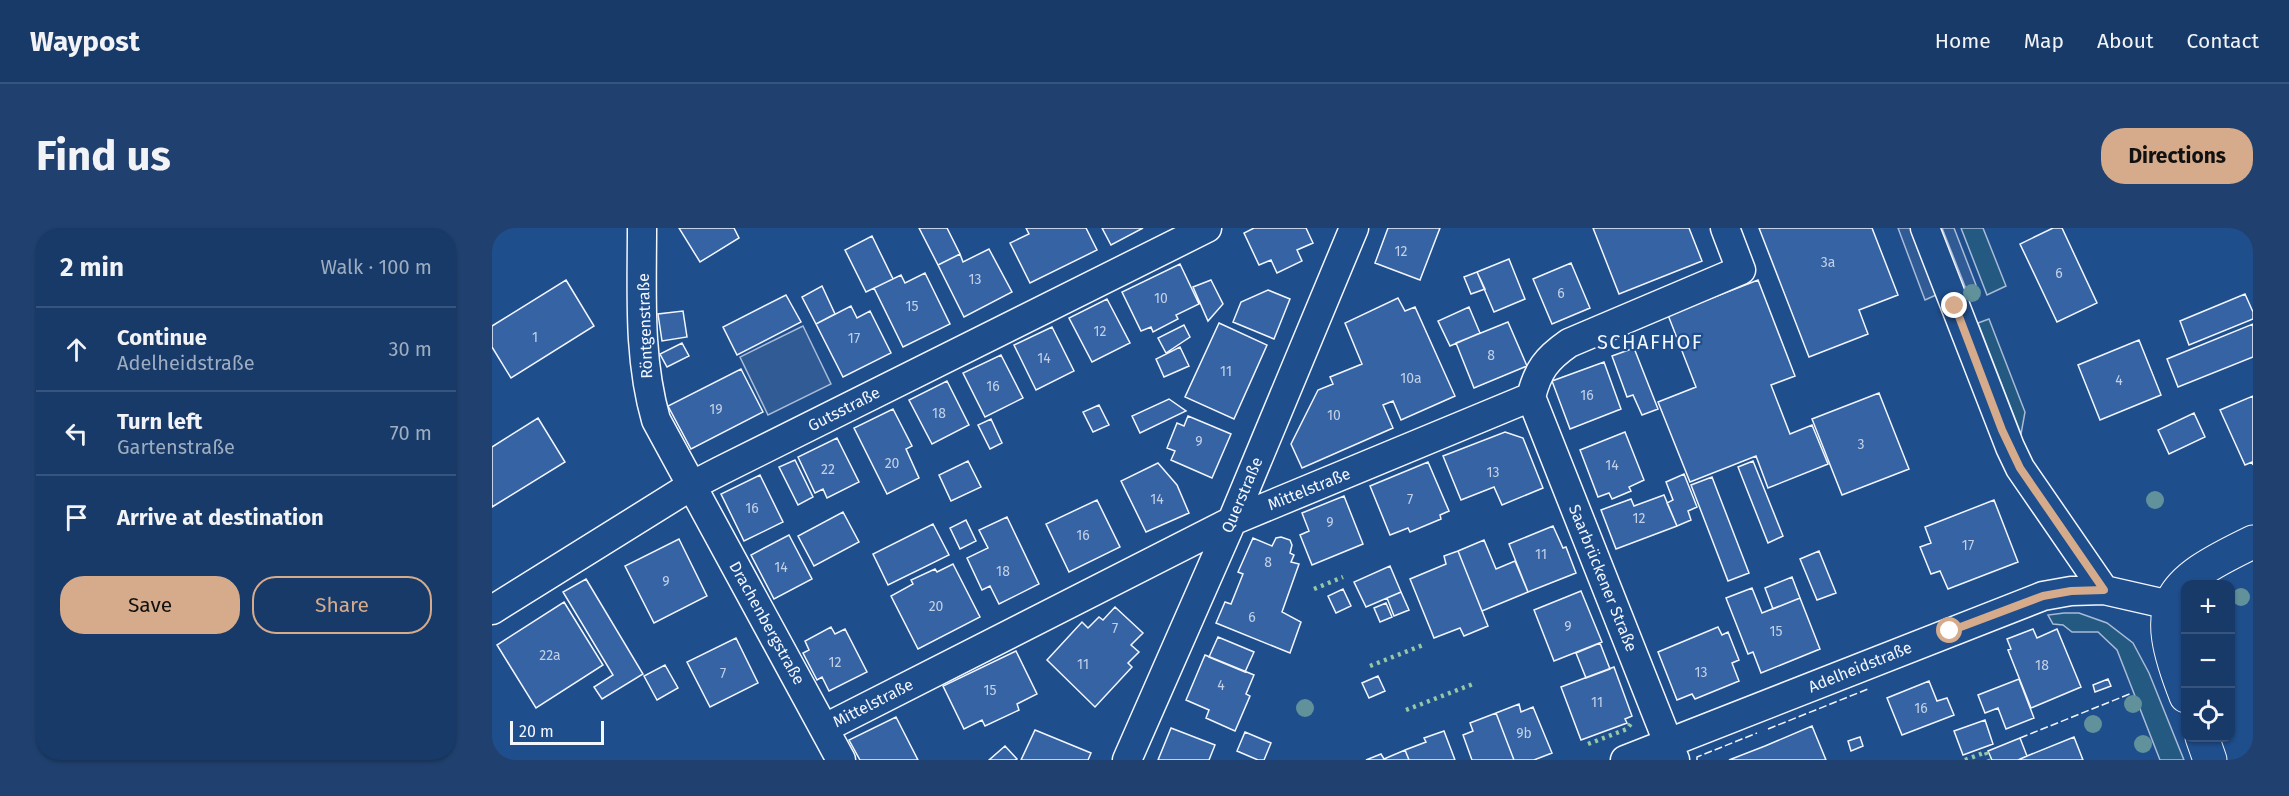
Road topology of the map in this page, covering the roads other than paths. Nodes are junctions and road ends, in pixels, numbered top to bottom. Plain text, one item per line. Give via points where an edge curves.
1 (642, 228) edge
2 (1207, 228) edge
3 (1354, 228) edge
4 (1725, 228) edge
5 (1925, 228) edge
6 (1531, 397) junction
7 (691, 486) junction
8 (1232, 521) junction
9 (2253, 543) edge
10 (2104, 590) junction
11 (2170, 605) junction
12 (492, 610) edge
13 (2183, 688) edge
14 (825, 728) junction
15 (2203, 742) edge
16 (1672, 751) edge
17 (841, 760) edge
18 (1127, 760) edge
19 (1625, 760) edge
20 (2210, 760) edge

1 - 7 street, Röntgenstraße via 642,341 648,392 656,420
2 - 7 street, Gutsstraße
3 - 8 street, Querstraße
4 - 6 street via 1742,270 1569,343 1542,367
5 - 10 street via 2020,468
6 - 8 street, Mittelstraße
6 - 16 street, Saarbrückener Straße
7 - 12 street, Gutsstraße
7 - 14 street, Drachenbergstraße
8 - 14 street, Mittelstraße
8 - 18 street, Querstraße
9 - 11 main road via 2213,562 2182,584
10 - 11 street, Adelheidstraße
10 - 16 street, Adelheidstraße via 2043,596
11 - 13 main road via 2166,626 2170,652
14 - 17 street, Drachenbergstraße
15 - 20 main road
16 - 19 street, Adelheidstraße

